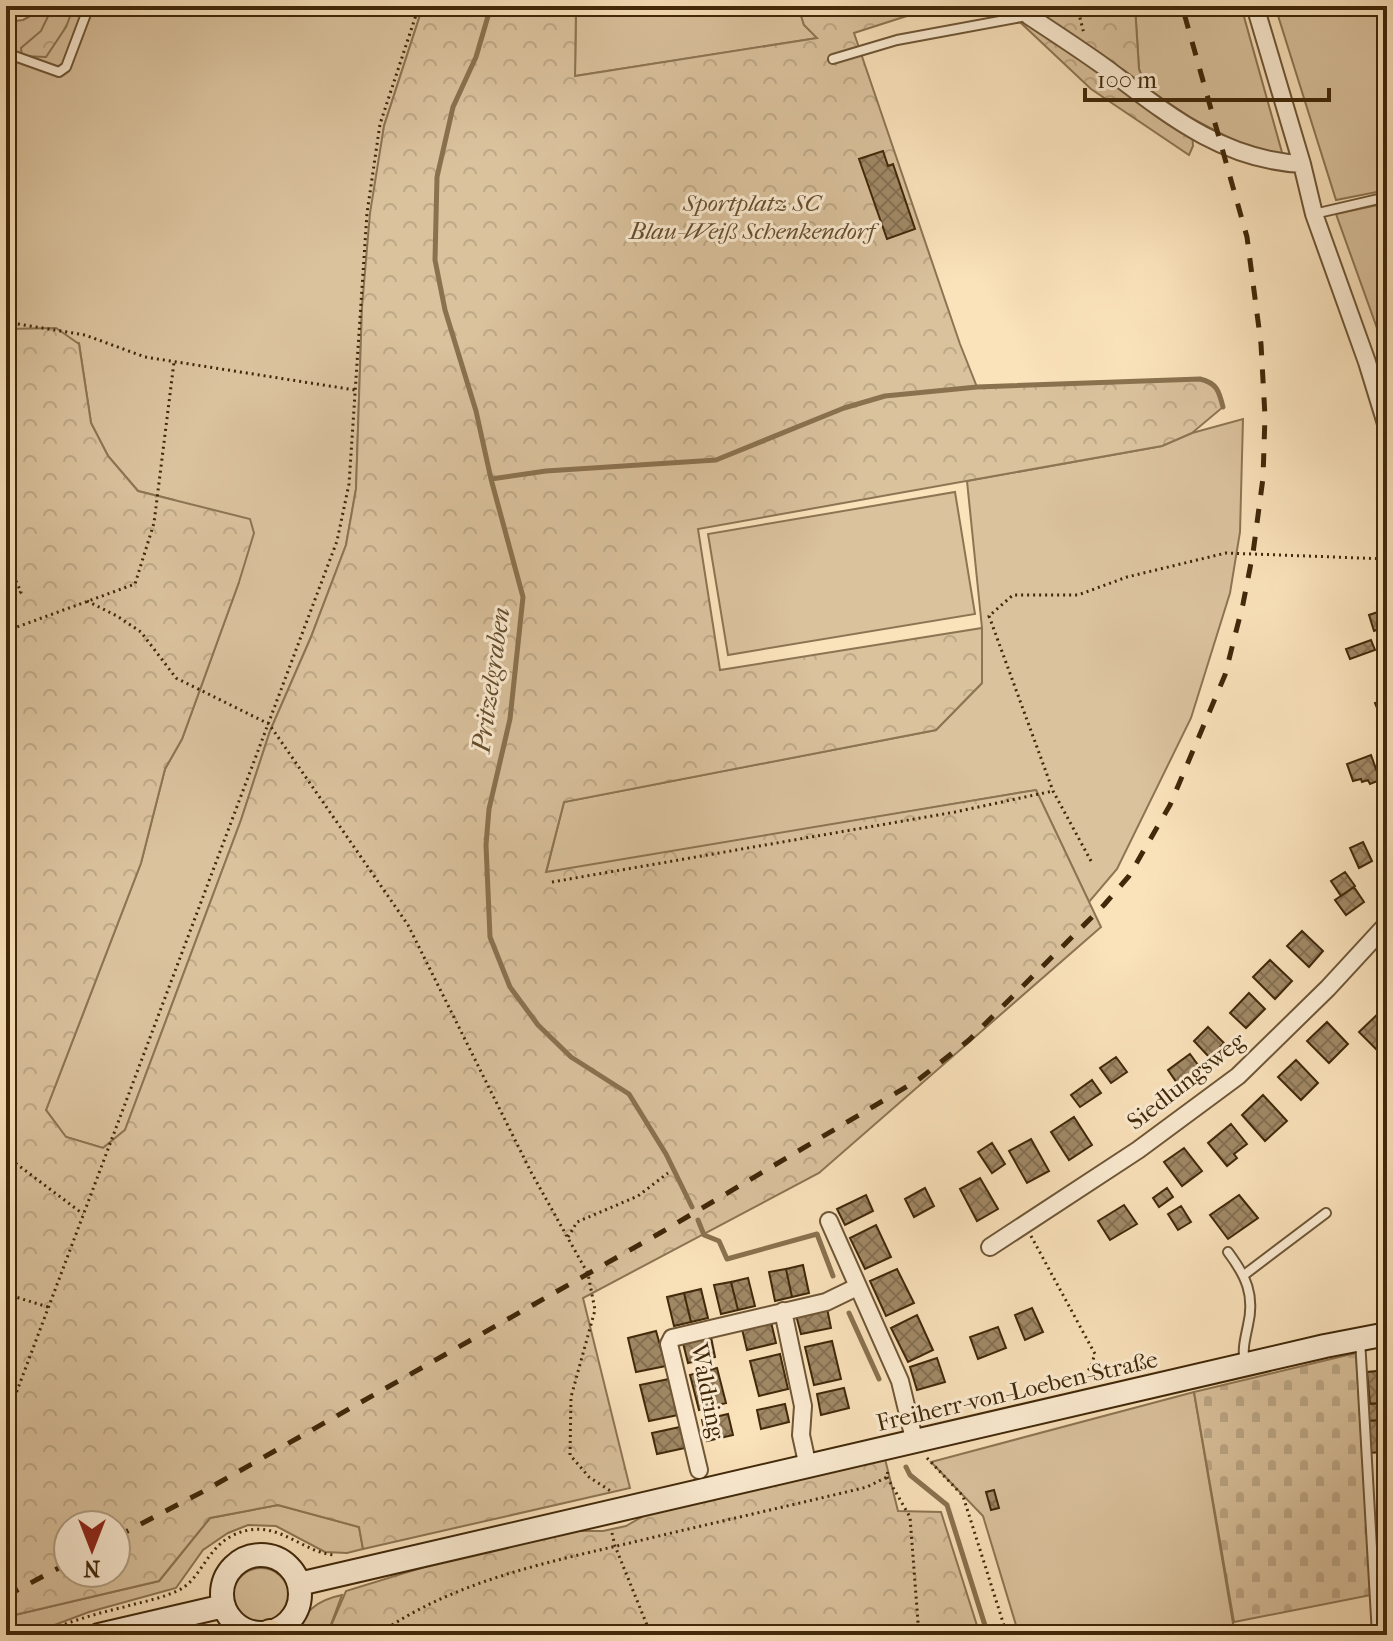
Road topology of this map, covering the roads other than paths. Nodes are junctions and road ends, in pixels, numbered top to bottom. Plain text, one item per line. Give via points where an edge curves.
1 (89, 6) edge
2 (1255, 6) edge
3 (1024, 11) edge
4 (6, 53) edge
5 (833, 59) dead end
6 (1302, 164) junction
7 (1387, 197) edge
8 (1314, 214) junction
9 (1387, 427) edge
10 (1387, 924) edge
11 (1326, 1213) dead end
12 (829, 1221) dead end
13 (990, 1247) dead end
14 (1228, 1252) dead end
15 (1244, 1275) junction
16 (857, 1287) junction
17 (783, 1311) junction
18 (1387, 1334) edge
19 (1360, 1338) junction
20 (1245, 1365) junction
21 (915, 1443) junction
22 (808, 1467) junction
23 (699, 1470) dead end
24 (299, 1584) junction
25 (224, 1606) junction
26 (271, 1634) edge
27 (99, 1635) edge
28 (1377, 1635) edge

1 - 4 lane via 66,67 59,72
2 - 6 street
3 - 5 lane
3 - 6 street via 1186,127 1247,156
6 - 8 street
7 - 8 lane
8 - 9 street
10 - 13 street, Siedlungsweg via 1238,1076 1138,1150
11 - 15 lane
12 - 16 street
14 - 15 lane
15 - 20 lane via 1251,1304 1242,1347
16 - 17 street, Waldring via 826,1302
16 - 21 street via 900,1381
17 - 22 street via 803,1406 801,1435
17 - 23 street, Waldring via 672,1338 669,1344
18 - 19 main road, Freiherr-von-Loeben-Straße
19 - 20 main road, Freiherr-von-Loeben-Straße
19 - 28 lane
20 - 21 main road, Freiherr-von-Loeben-Straße
21 - 22 main road, Freiherr-von-Loeben-Straße
22 - 24 main road, Freiherr-von-Loeben-Straße via 659,1502 611,1504
24 - 25 main road via 286,1564 251,1556 230,1570 222,1593
24 - 26 main road via 298,1609
25 - 26 main road via 247,1631
25 - 27 main road

